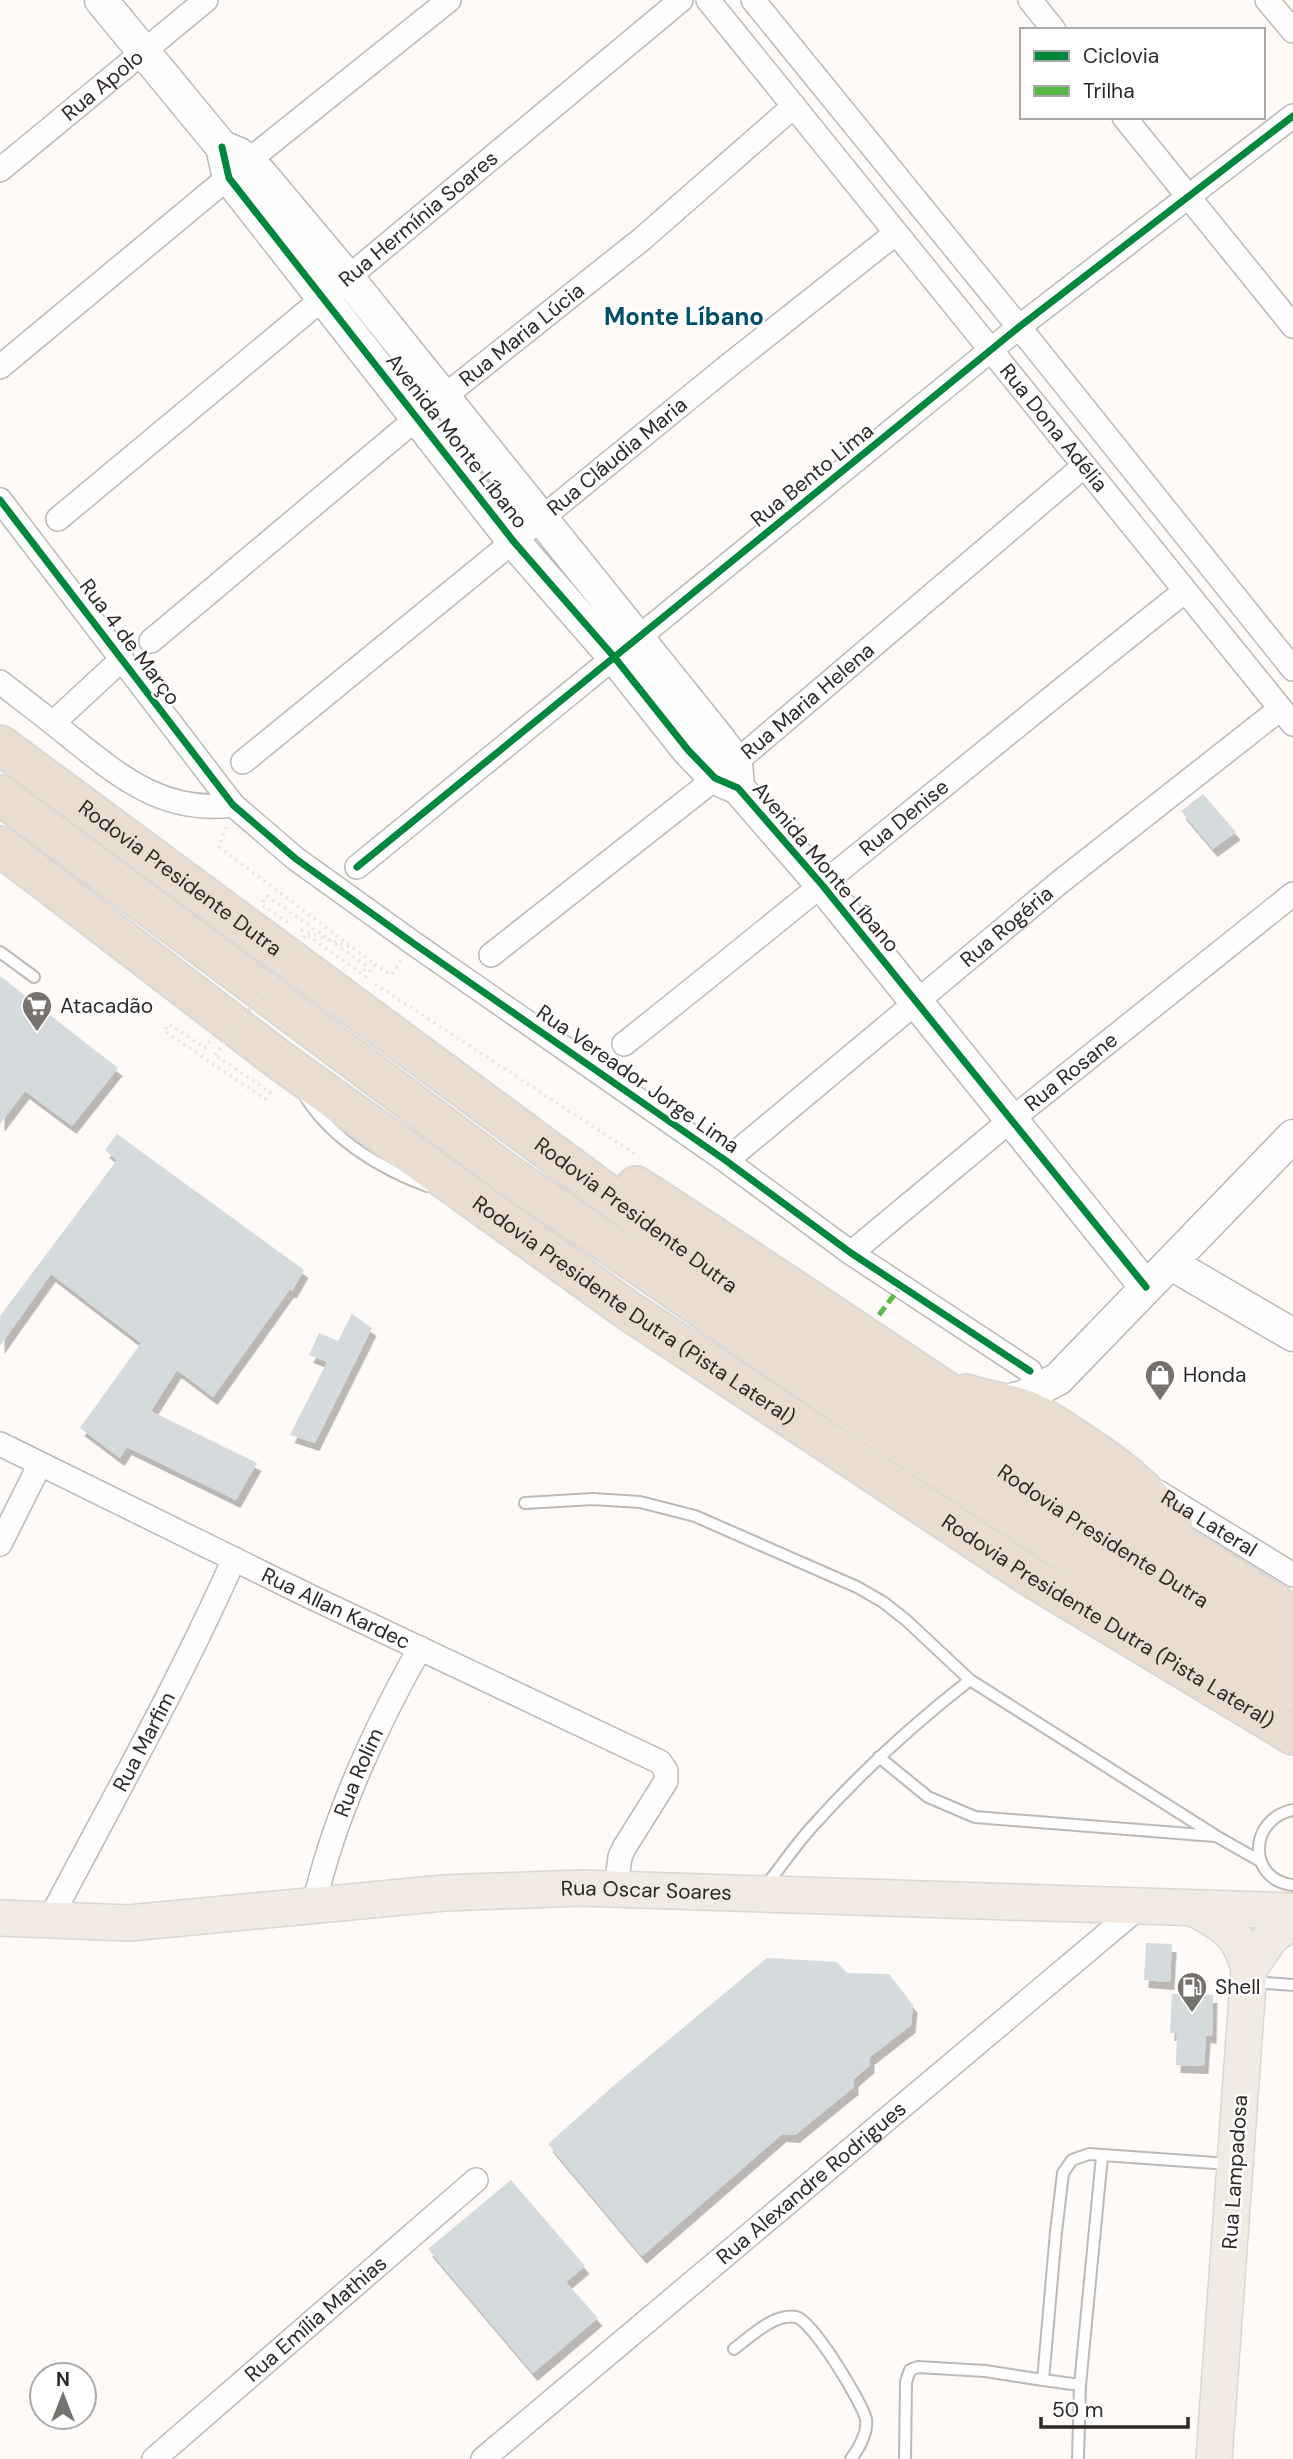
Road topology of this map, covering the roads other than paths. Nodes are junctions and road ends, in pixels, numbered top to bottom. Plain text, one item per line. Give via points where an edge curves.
1 (101, 0) edge
2 (206, 0) edge
3 (449, 0) edge
4 (681, 0) edge
5 (708, 0) edge
6 (753, 0) edge
7 (1030, 0) edge
8 (1267, 0) edge
9 (1052, 28) edge
10 (1293, 31) edge
11 (144, 51) junction
12 (794, 106) junction
13 (1293, 116) edge
14 (1126, 119) edge
15 (233, 162) junction
16 (0, 170) edge
17 (1187, 196) junction
18 (896, 233) junction
19 (348, 278) junction
20 (322, 298) junction
21 (1293, 326) edge
22 (1019, 327) junction
23 (990, 350) junction
24 (0, 367) edge
25 (443, 398) junction
26 (417, 418) junction
27 (1084, 466) junction
28 (0, 500) edge
29 (58, 519) dead end
30 (541, 520) junction
31 (514, 542) junction
32 (1185, 591) junction
33 (151, 641) dead end
34 (626, 649) junction
35 (121, 660) junction
36 (1293, 669) edge
37 (0, 682) edge
38 (1287, 717) edge
39 (53, 723) junction
40 (0, 745) edge
41 (243, 762) dead end
42 (729, 776) junction
43 (0, 794) edge
44 (233, 805) junction
45 (0, 846) edge
46 (357, 867) dead end
47 (822, 886) junction
48 (1293, 894) edge
49 (0, 951) edge
50 (491, 955) dead end
51 (34, 976) dead end
52 (916, 1003) junction
53 (384, 1030) junction
54 (624, 1044) dead end
55 (1012, 1119) junction
56 (1293, 1136) edge
57 (738, 1151) dead end
58 (851, 1253) junction
59 (1170, 1263) junction
60 (1146, 1287) junction
61 (1293, 1335) edge
62 (1044, 1375) junction
63 (929, 1380) junction
64 (1001, 1402) junction
65 (1052, 1423) junction
66 (0, 1444) edge
67 (40, 1464) junction
68 (1125, 1472) junction
69 (525, 1503) dead end
70 (0, 1544) edge
71 (1195, 1555) junction
72 (234, 1559) junction
73 (1293, 1575) edge
74 (1293, 1615) edge
75 (420, 1648) junction
76 (1293, 1657) edge
77 (970, 1680) junction
78 (1293, 1692) edge
79 (1293, 1735) edge
80 (879, 1758) junction
81 (1293, 1810) edge
82 (1216, 1836) junction
83 (1260, 1861) junction
84 (1293, 1885) edge
85 (616, 1888) junction
86 (760, 1893) junction
87 (314, 1905) junction
88 (1138, 1908) junction
89 (1195, 1909) junction
90 (1293, 1911) edge
91 (0, 1919) edge
92 (1293, 1920) edge
93 (49, 1921) junction
94 (1249, 1975) junction
95 (1293, 1984) edge
96 (1102, 2156) junction
97 (1235, 2165) junction
98 (476, 2180) dead end
99 (734, 2349) dead end
100 (1043, 2379) junction
101 (1080, 2385) junction
102 (154, 2459) edge
103 (483, 2459) edge
104 (850, 2459) edge
105 (905, 2459) edge
106 (1078, 2459) edge
107 (1214, 2459) edge

1 - 11 street, Avenida Monte Líbano
2 - 11 street, Rua Apolo
3 - 15 street
4 - 19 street, Rua Hermínia Soares
5 - 12 street, Rua Dona Adélia
6 - 22 street, Rua Dona Adélia
7 - 9 street
8 - 10 street
11 - 15 street, Avenida Monte Líbano
11 - 16 street, Rua Apolo
12 - 18 street, Rua Dona Adélia
12 - 25 street, Rua Maria Lúcia via 642,239
13 - 17 street, Rua Bento Lima
14 - 17 street
15 - 19 street, Avenida Monte Líbano
15 - 20 street, Avenida Monte Líbano
15 - 24 street
17 - 21 street
17 - 22 street, Rua Bento Lima
18 - 23 street, Rua Dona Adélia
18 - 30 street, Rua Cláudia Maria
19 - 20 street, Rua Hermínia Soares
19 - 25 street, Avenida Monte Líbano
20 - 26 street, Avenida Monte Líbano
20 - 29 street, Rua Hermínia Soares
22 - 23 street, Rua Bento Lima
22 - 36 street, Rua Dona Adélia
23 - 27 street, Rua Dona Adélia
23 - 34 street, Rua Bento Lima
25 - 26 street, Rua Maria Lúcia
25 - 30 street, Avenida Monte Líbano
26 - 31 street, Avenida Monte Líbano
26 - 33 street, Rua Maria Lúcia
27 - 32 street, Rua Dona Adélia
27 - 42 street, Rua Maria Helena
28 - 35 street, Rua 4 de Março
30 - 31 street, Rua Cláudia Maria
30 - 34 street, Avenida Monte Líbano
31 - 34 street, Avenida Monte Líbano
31 - 41 street, Rua Cláudia Maria
32 - 38 street, Rua Dona Adélia
32 - 47 street, Rua Denise
34 - 42 street, Avenida Monte Líbano
34 - 46 street, Rua Bento Lima
35 - 39 street
35 - 44 street, Rua 4 de Março
37 - 39 street
38 - 52 street, Rua Rogéria via 1060,882
39 - 44 street via 126,780 162,799 194,807
40 - 53 highway, Rodovia Presidente Dutra
42 - 47 street, Avenida Monte Líbano
42 - 50 street, Rua Maria Helena
43 - 78 highway, Rodovia Presidente Dutra via 507,1174 1093,1570
44 - 58 street, Rua Vereador Jorge Lima via 296,859
45 - 79 highway, Rodovia Presidente Dutra (Pista Lateral) via 287,1065 629,1311 1028,1575
47 - 52 street, Avenida Monte Líbano
47 - 54 street, Rua Denise
48 - 55 street, Rua Rosane
49 - 51 lane
52 - 55 street, Avenida Monte Líbano
52 - 57 street, Rua Rogéria
53 - 63 highway via 746,1257
53 - 76 highway, Rodovia Presidente Dutra via 744,1295 1073,1519
55 - 58 street, Rua Rosane
55 - 60 street, Avenida Monte Líbano
56 - 59 street
58 - 62 street, Rua Vereador Jorge Lima
59 - 60 street
59 - 61 street
60 - 62 street
62 - 64 street via 1023,1397
62 - 65 street
63 - 64 highway
63 - 71 highway
64 - 65 highway
65 - 68 highway
66 - 67 street, Rua Allan Kardec
67 - 70 street
67 - 72 street, Rua Allan Kardec
68 - 71 highway via 1159,1506
68 - 73 street, Rua Lateral
69 - 77 lane via 640,1502 695,1516 874,1597 906,1620
71 - 74 highway
72 - 75 street, Rua Allan Kardec
72 - 93 street, Rua Marfim
75 - 85 street, Rua Allan Kardec via 665,1766 667,1776 660,1792 620,1857
75 - 87 street, Rua Rolim via 350,1793
77 - 80 lane
77 - 82 lane
80 - 82 lane via 928,1797 975,1817
80 - 86 lane via 809,1830
81 - 83 lane via 1275,1816 1263,1828 1258,1844
82 - 83 lane
83 - 84 lane via 1269,1875
85 - 86 main road, Rua Oscar Soares
85 - 87 main road, Rua Oscar Soares via 443,1893
86 - 88 main road, Rua Oscar Soares
87 - 93 main road, Rua Oscar Soares via 129,1923
88 - 89 main road, Rua Oscar Soares
88 - 103 street, Rua Alexandre Rodrigues
89 - 90 main road, Rua Oscar Soares
89 - 94 main road, Rua Lampadosa via 1230,1930 1240,1942
91 - 93 main road, Rua Oscar Soares
92 - 94 main road via 1270,1938
94 - 95 lane
94 - 97 main road, Rua Lampadosa
96 - 97 lane
96 - 100 lane via 1079,2156 1063,2173
96 - 101 lane
97 - 107 main road, Rua Lampadosa
98 - 102 street, Rua Emília Mathias
99 - 104 lane via 785,2317 805,2321 866,2419 863,2438
100 - 101 lane
100 - 105 lane via 971,2370 910,2370
101 - 106 lane

